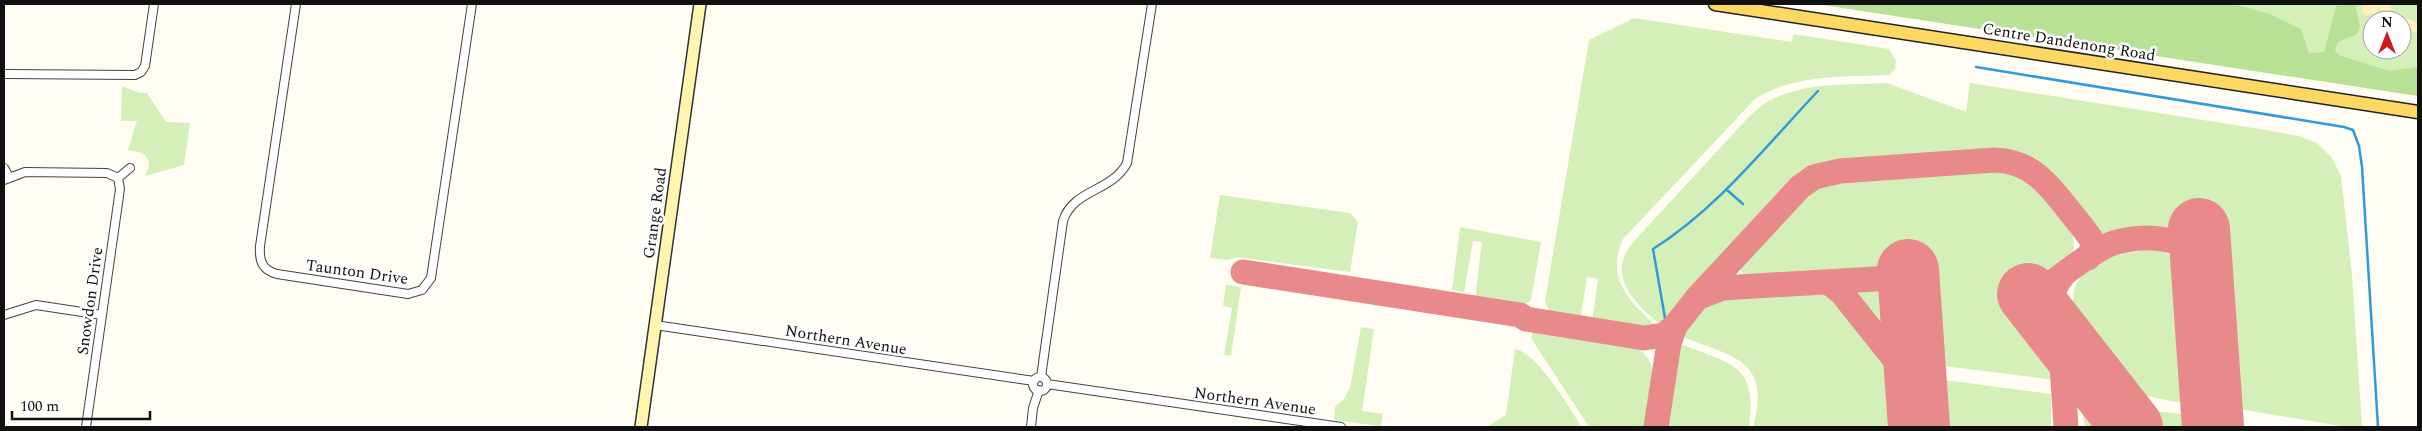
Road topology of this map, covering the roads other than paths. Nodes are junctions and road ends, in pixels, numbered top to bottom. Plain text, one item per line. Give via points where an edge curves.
1 (154, 4) edge
2 (296, 4) edge
3 (472, 4) edge
4 (700, 4) edge
5 (1152, 4) edge
6 (1715, 4) edge
7 (4, 74) edge
8 (2418, 112) edge
9 (4, 168) edge
10 (130, 168) dead end
11 (118, 178) junction
12 (6, 179) edge
13 (4, 315) edge
14 (102, 316) junction
15 (655, 325) junction
16 (1042, 377) junction
17 (1034, 381) junction
18 (1047, 384) junction
19 (1039, 390) junction
20 (86, 427) edge
21 (641, 427) edge
22 (1031, 427) edge
23 (1341, 427) edge

1 - 7 street via 144,66 135,75
2 - 3 street, Taunton Drive via 260,246 262,266 277,274 408,294 422,290 431,278
4 - 15 main road, Grange Road
5 - 16 street via 1127,163 1115,180 1078,199 1065,217
6 - 8 main road, Centre Dandenong Road
9 - 12 street
10 - 11 street
11 - 12 street via 107,173 28,172
11 - 14 street, Snowdon Drive via 120,190
13 - 14 street via 36,305
14 - 20 street, Snowdon Drive
15 - 17 street, Northern Avenue
15 - 21 main road, Grange Road
16 - 17 street
16 - 18 street
17 - 19 street via 1034,387
18 - 19 street via 1046,388
18 - 23 street, Northern Avenue
19 - 22 street

